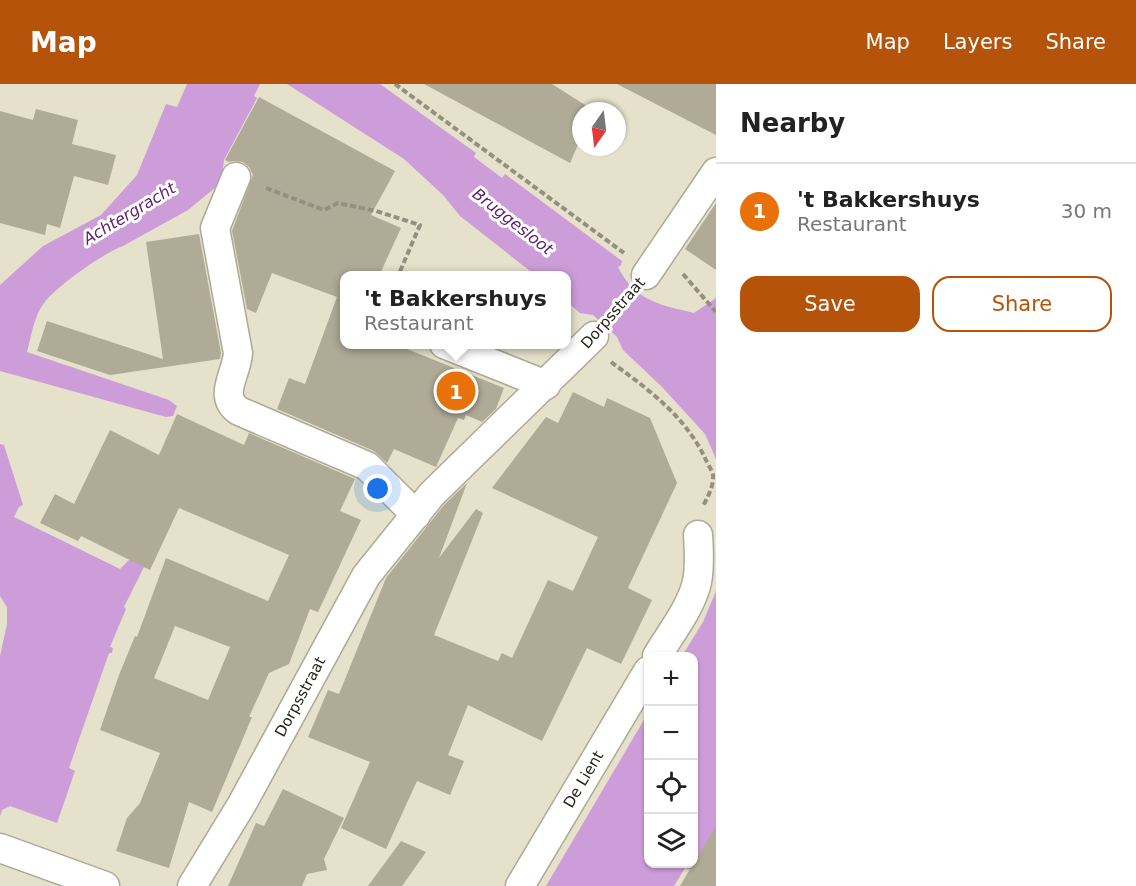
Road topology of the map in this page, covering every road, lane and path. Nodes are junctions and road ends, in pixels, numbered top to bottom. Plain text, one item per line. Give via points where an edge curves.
1 (394, 84) edge
2 (716, 172) edge
3 (236, 177) joint
4 (679, 270) dead end
5 (401, 271) edge
6 (647, 273) junction
7 (716, 312) edge
8 (594, 336) joint
9 (454, 349) edge
10 (623, 371) dead end
11 (546, 385) junction
12 (416, 515) junction
13 (698, 535) joint
14 (660, 652) edge
15 (644, 678) edge
16 (6, 850) edge
17 (105, 886) edge
18 (192, 886) edge
19 (520, 886) edge

1 - 6 path
2 - 6 street, Dorpsstraat
3 - 5 path via 324,210 338,203 420,225
3 - 12 street via 215,228 238,353 228,391 230,403 239,411 367,466
4 - 7 path
6 - 8 path, Dorpsstraat
8 - 11 street, Dorpsstraat
9 - 11 street
10 - 13 path via 645,385 685,424 713,475 711,490 696,521
11 - 12 street, Dorpsstraat
12 - 18 street, Dorpsstraat via 366,576 242,804
13 - 14 street via 697,581 692,597
15 - 19 street, De Lient
16 - 17 street

